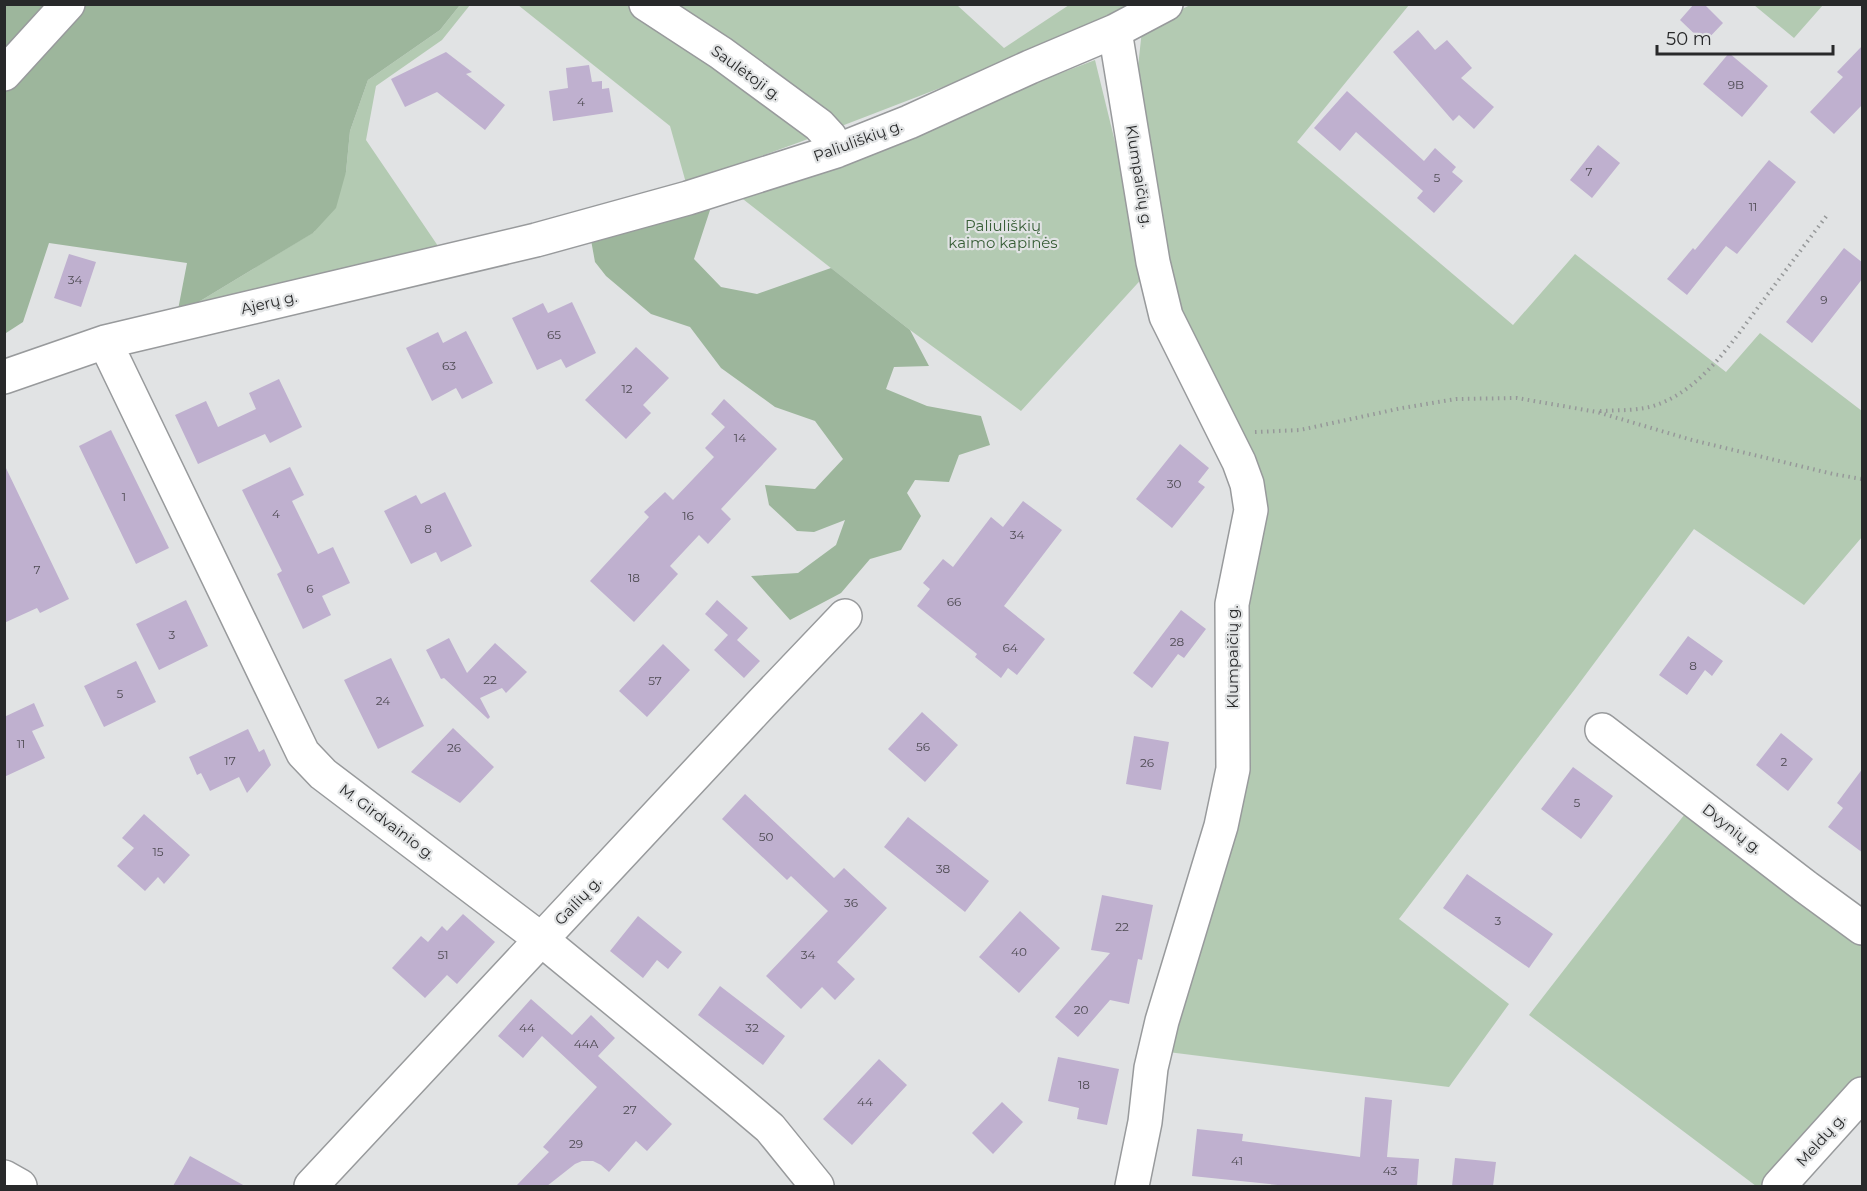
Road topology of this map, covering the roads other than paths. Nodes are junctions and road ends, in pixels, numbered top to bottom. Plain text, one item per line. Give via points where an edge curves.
1 (68, 4) edge
2 (646, 4) edge
3 (1166, 4) edge
4 (1115, 31) junction
5 (4, 74) edge
6 (836, 151) junction
7 (536, 240) joint
8 (105, 342) junction
9 (4, 377) edge
10 (845, 616) dead end
11 (1602, 730) dead end
12 (1863, 928) edge
13 (542, 940) junction
14 (1863, 1094) edge
15 (4, 1178) edge
16 (20, 1186) edge
17 (311, 1186) edge
18 (817, 1186) edge
19 (1132, 1186) edge
20 (1779, 1186) edge

1 - 5 street
2 - 6 street, Saulėtoji g. via 819,125
3 - 4 street, Paliuliškių g.
4 - 6 street, Paliuliškių g.
4 - 19 street, Klumpaičių g. via 1153,262 1166,315 1247,484 1251,510 1232,604 1233,769 1221,826 1162,1021
6 - 7 street, Paliuliškių g.
7 - 8 street, Ajerų g.
8 - 9 street, Ajerų g.
8 - 13 street, M. Girdvainio g. via 303,753 323,774
10 - 13 street, Gailių g.
11 - 12 street, Dvynių g.
13 - 17 street, Gailių g.
13 - 18 street, M. Girdvainio g. via 771,1128
14 - 20 street, Meldų g.
15 - 16 street

